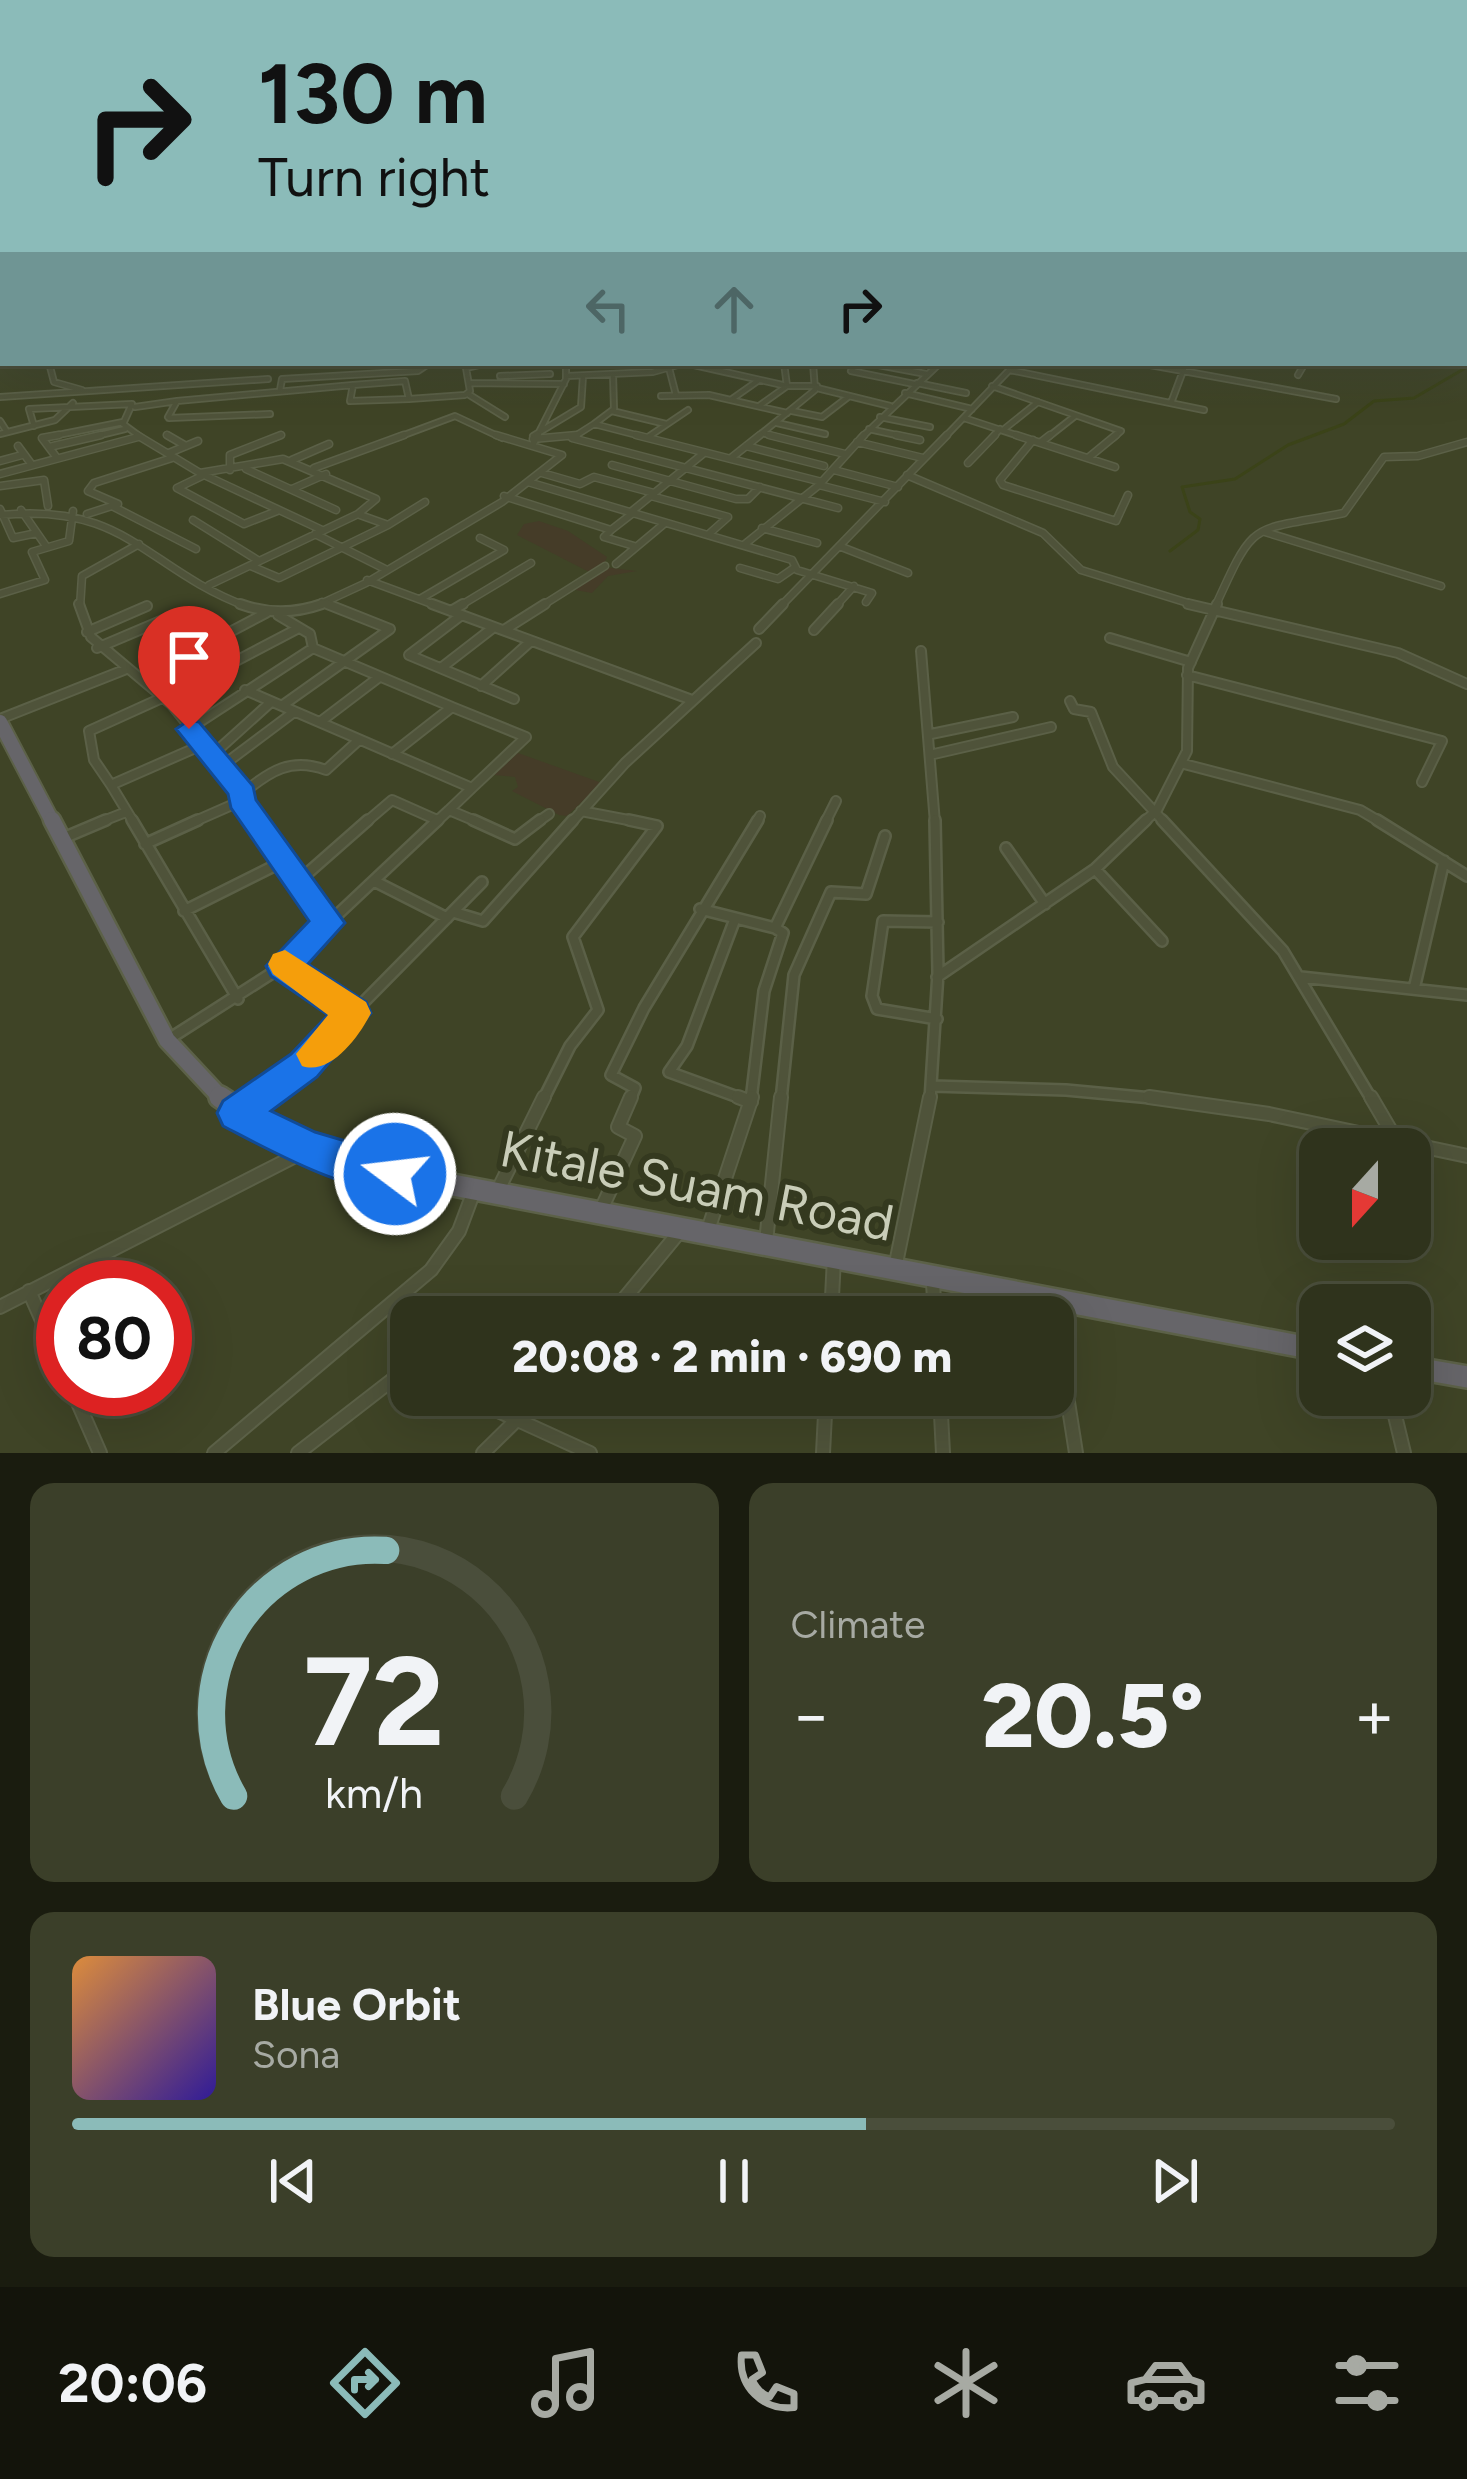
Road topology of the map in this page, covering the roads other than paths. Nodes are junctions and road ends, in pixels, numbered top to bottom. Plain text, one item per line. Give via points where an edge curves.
1 (51, 366) edge
2 (425, 366) edge
3 (474, 366) edge
4 (550, 366) edge
5 (566, 366) edge
6 (606, 366) edge
7 (638, 366) edge
8 (670, 366) edge
9 (699, 366) edge
10 (784, 366) edge
11 (813, 366) edge
12 (855, 366) edge
13 (883, 366) edge
14 (937, 366) edge
15 (1009, 366) edge
16 (1014, 366) edge
17 (1303, 366) edge
18 (1185, 367) edge
19 (640, 372) junction
20 (550, 374) junction
21 (610, 374) junction
22 (927, 375) junction
23 (1298, 375) dead end
24 (501, 376) junction
25 (568, 376) junction
26 (583, 376) junction
27 (268, 379) dead end
28 (759, 380) junction
29 (381, 383) junction
30 (470, 383) junction
31 (548, 383) junction
32 (917, 383) junction
33 (564, 384) junction
34 (353, 385) junction
35 (787, 386) junction
36 (992, 386) junction
37 (817, 387) junction
38 (280, 390) junction
39 (81, 391) junction
40 (966, 392) dead end
41 (904, 393) junction
42 (468, 394) junction
43 (676, 395) junction
44 (662, 396) dead end
45 (849, 396) junction
46 (0, 398) edge
47 (409, 399) junction
48 (1336, 399) dead end
49 (731, 400) junction
50 (177, 401) junction
51 (379, 401) junction
52 (1039, 401) junction
53 (1171, 403) junction
54 (71, 405) junction
55 (759, 406) junction
56 (890, 406) junction
57 (134, 407) junction
58 (972, 409) junction
59 (688, 410) dead end
60 (1204, 410) dead end
61 (612, 411) junction
62 (790, 412) junction
63 (271, 414) dead end
64 (880, 416) junction
65 (1076, 416) junction
66 (505, 417) dead end
67 (964, 418) junction
68 (0, 421) edge
69 (777, 423) junction
70 (594, 424) junction
71 (666, 424) junction
72 (126, 425) junction
73 (34, 426) junction
74 (930, 427) dead end
75 (868, 429) junction
76 (1002, 430) junction
77 (3, 433) edge
78 (762, 433) junction
79 (825, 434) dead end
80 (167, 435) dead end
81 (281, 435) dead end
82 (139, 436) junction
83 (572, 438) junction
84 (647, 438) junction
85 (533, 440) junction
86 (920, 440) dead end
87 (198, 441) dead end
88 (1037, 441) junction
89 (856, 442) junction
90 (1467, 442) edge
91 (328, 444) dead end
92 (18, 446) dead end
93 (746, 446) junction
94 (188, 447) junction
95 (705, 452) junction
96 (845, 454) junction
97 (22, 455) junction
98 (170, 456) junction
99 (57, 458) junction
100 (730, 458) junction
101 (923, 458) junction
102 (1088, 458) junction
103 (291, 460) junction
104 (0, 461) edge
105 (968, 463) dead end
106 (32, 465) junction
107 (611, 465) dead end
108 (824, 466) dead end
109 (1115, 466) dead end
110 (688, 468) junction
111 (246, 469) dead end
112 (314, 469) junction
113 (230, 470) junction
114 (834, 470) junction
115 (326, 473) junction
116 (542, 473) junction
117 (0, 474) edge
118 (202, 474) junction
119 (908, 475) junction
120 (671, 481) junction
121 (527, 482) junction
122 (821, 484) junction
123 (0, 486) edge
124 (760, 487) junction
125 (898, 487) junction
126 (290, 490) junction
127 (653, 494) junction
128 (505, 496) junction
129 (1128, 496) dead end
130 (802, 499) junction
131 (425, 502) dead end
132 (885, 502) junction
133 (47, 506) junction
134 (113, 507) junction
135 (838, 508) dead end
136 (21, 510) junction
137 (278, 510) junction
138 (336, 510) dead end
139 (74, 511) junction
140 (632, 512) junction
141 (1, 513) edge
142 (86, 514) junction
143 (358, 514) junction
144 (193, 520) dead end
145 (666, 522) junction
146 (388, 525) junction
147 (762, 528) junction
148 (611, 530) junction
149 (1258, 530) junction
150 (319, 532) junction
151 (37, 533) junction
152 (709, 534) junction
153 (479, 538) dead end
154 (141, 543) junction
155 (817, 543) dead end
156 (744, 545) junction
157 (46, 546) junction
158 (635, 546) junction
159 (838, 546) junction
160 (342, 548) junction
161 (196, 549) dead end
162 (531, 563) dead end
163 (255, 564) junction
164 (616, 564) dead end
165 (605, 566) dead end
166 (740, 568) dead end
167 (794, 568) junction
168 (387, 569) junction
169 (810, 573) junction
170 (908, 573) dead end
171 (367, 580) junction
172 (209, 586) junction
173 (854, 586) junction
174 (1441, 586) dead end
175 (1, 599) edge
176 (418, 600) junction
177 (322, 602) junction
178 (866, 602) dead end
179 (147, 606) dead end
180 (1216, 610) junction
181 (450, 612) junction
182 (270, 613) junction
183 (461, 616) junction
184 (298, 629) junction
185 (498, 629) junction
186 (758, 629) dead end
187 (814, 630) dead end
188 (87, 632) junction
189 (1110, 638) dead end
190 (531, 641) junction
191 (211, 642) junction
192 (756, 643) dead end
193 (97, 648) junction
194 (313, 648) junction
195 (921, 651) dead end
196 (1191, 662) junction
197 (343, 664) junction
198 (441, 668) junction
199 (125, 669) junction
200 (1187, 674) junction
201 (378, 677) junction
202 (140, 680) junction
203 (196, 682) dead end
204 (1467, 684) edge
205 (481, 686) junction
206 (245, 690) junction
207 (164, 698) junction
208 (514, 699) dead end
209 (692, 700) junction
210 (1070, 701) dead end
211 (276, 704) junction
212 (452, 707) junction
213 (295, 712) junction
214 (1013, 717) dead end
215 (0, 721) edge
216 (319, 722) junction
217 (1051, 727) dead end
218 (189, 729) junction
219 (931, 734) junction
220 (359, 740) junction
221 (202, 745) junction
222 (392, 754) junction
223 (934, 754) junction
224 (210, 757) junction
225 (1184, 764) junction
226 (218, 769) junction
227 (1423, 782) dead end
228 (111, 784) junction
229 (472, 788) junction
230 (242, 797) junction
231 (836, 801) dead end
232 (449, 810) junction
233 (1156, 810) junction
234 (126, 812) junction
235 (581, 812) junction
236 (549, 814) dead end
237 (760, 815) dead end
238 (437, 820) junction
239 (885, 836) dead end
240 (61, 838) junction
241 (145, 844) junction
242 (1006, 848) dead end
243 (284, 862) junction
244 (1444, 862) junction
245 (1095, 869) junction
246 (1467, 876) edge
247 (301, 879) junction
248 (374, 881) junction
249 (482, 882) dead end
250 (1045, 904) junction
251 (700, 909) junction
252 (184, 911) junction
253 (450, 915) junction
254 (735, 919) junction
255 (938, 922) junction
256 (328, 923) junction
257 (775, 928) junction
258 (1162, 941) dead end
259 (284, 966) junction
260 (937, 977) junction
261 (1301, 977) junction
262 (1414, 989) junction
263 (1467, 995) edge
264 (238, 999) junction
265 (353, 1013) junction
266 (937, 1019) junction
267 (167, 1040) junction
268 (932, 1086) junction
269 (751, 1102) junction
270 (237, 1113) junction
271 (1329, 1128) edge
272 (1390, 1128) edge
273 (1431, 1147) edge
274 (308, 1150) junction
275 (1467, 1156) edge
276 (474, 1190) junction
277 (496, 1194) junction
278 (599, 1213) junction
279 (682, 1228) junction
280 (708, 1231) junction
281 (766, 1243) junction
282 (834, 1256) junction
283 (895, 1268) junction
284 (933, 1276) junction
285 (29, 1291) junction
286 (626, 1296) edge
287 (832, 1296) edge
288 (934, 1296) edge
289 (1045, 1296) edge
290 (1074, 1302) edge
291 (0, 1306) edge
292 (36, 1307) edge
293 (1299, 1346) edge
294 (1431, 1370) edge
295 (1467, 1377) edge
296 (390, 1382) edge
297 (84, 1416) edge
298 (512, 1416) edge
299 (522, 1416) edge
300 (825, 1416) edge
301 (941, 1416) edge
302 (1070, 1416) edge
303 (1395, 1416) edge
304 (519, 1419) junction
305 (100, 1453) edge
306 (214, 1453) edge
307 (298, 1453) edge
308 (483, 1453) edge
309 (590, 1453) edge
310 (824, 1453) edge
311 (943, 1453) edge
312 (1076, 1453) edge
313 (1404, 1453) edge

1 - 39 street via 54,382
2 - 38 street via 282,379
3 - 30 street via 466,368
4 - 20 street
5 - 25 street
6 - 21 street
7 - 19 street
8 - 19 street
8 - 43 street
9 - 28 street
10 - 35 street
11 - 37 street
12 - 32 street via 851,371
13 - 22 street
14 - 22 street
15 - 36 street
16 - 53 street
17 - 23 street
18 - 48 street
18 - 53 street
19 - 21 street
20 - 24 street
20 - 31 street
21 - 26 street
21 - 61 street
22 - 32 street
24 - 30 street
24 - 31 street
25 - 26 street
25 - 33 street
26 - 85 street via 581,407
27 - 39 street
28 - 35 street
28 - 49 street
29 - 34 street
29 - 47 street via 410,382
29 - 51 street
30 - 42 street
31 - 33 street
32 - 40 street
32 - 41 street
33 - 85 street
34 - 38 street
34 - 51 street via 350,402
35 - 37 street
35 - 55 street
36 - 52 street
36 - 58 street
37 - 45 street
37 - 62 street
38 - 50 street
39 - 46 street
39 - 54 street
41 - 56 street
41 - 58 street
42 - 47 street
42 - 66 street
43 - 44 street
43 - 49 street
45 - 56 street
45 - 62 street via 822,417
47 - 51 street
49 - 55 street
50 - 57 street
50 - 63 street via 168,418
52 - 65 street
52 - 76 street
53 - 60 street
54 - 57 street
54 - 73 street
54 - 73 street via 28,409
55 - 62 street
56 - 64 street
57 - 72 street
58 - 67 street
59 - 71 street
61 - 70 street
61 - 71 street
62 - 69 street
64 - 74 street
64 - 75 street
65 - 88 street
65 - 102 street via 1121,431
67 - 76 street
67 - 101 street
68 - 77 street
69 - 78 street
69 - 79 street
70 - 83 street
70 - 84 street
71 - 84 street
72 - 82 street
72 - 99 street via 49,447
73 - 77 street
75 - 86 street
75 - 89 street
76 - 88 street
76 - 105 street
78 - 93 street
78 - 96 street
80 - 94 street
81 - 113 street via 230,455
82 - 98 street
82 - 99 street
83 - 85 street
83 - 110 street
84 - 95 street
85 - 112 street via 516,444 452,416
85 - 116 street via 562,455
87 - 94 street
88 - 102 street
88 - 129 street via 1003,485 1115,521
89 - 96 street
89 - 101 street
90 - 149 street via 1384,457 1344,513
91 - 103 street
92 - 97 street
93 - 100 street
93 - 108 street
94 - 98 street
95 - 100 street
95 - 110 street
96 - 114 street
97 - 104 street
97 - 106 street
98 - 118 street
98 - 134 street via 89,487
99 - 106 street
100 - 122 street
101 - 119 street
102 - 109 street
103 - 112 street
103 - 113 street
106 - 117 street
107 - 120 street
110 - 120 street
110 - 124 street
111 - 126 street
112 - 115 street
113 - 118 street
114 - 122 street
114 - 125 street
115 - 126 street
115 - 143 street via 374,497
116 - 121 street
116 - 127 street
118 - 137 street
118 - 137 street via 177,488 244,524
119 - 125 street
119 - 180 street via 1042,533 1081,570
120 - 124 street via 740,500
120 - 127 street
121 - 128 street
121 - 140 street
122 - 130 street
122 - 132 street
123 - 133 street via 44,480
124 - 130 street
125 - 132 street
126 - 138 street
127 - 140 street
127 - 152 street via 728,518
128 - 148 street
128 - 168 street
130 - 135 street
130 - 147 street
131 - 146 street
132 - 159 street
133 - 136 street
133 - 139 street
134 - 142 street
134 - 161 street
136 - 141 street
136 - 151 street
137 - 150 street
139 - 142 street
139 - 157 street via 69,541
140 - 145 street
140 - 148 street
141 - 151 street via 14,539
142 - 154 street
143 - 146 street
143 - 150 street
144 - 163 street
145 - 152 street
145 - 158 street
146 - 160 street
147 - 155 street
147 - 156 street
148 - 158 street via 604,537
149 - 174 street
149 - 180 street via 1246,538
150 - 160 street
150 - 163 street
151 - 157 street
152 - 156 street
153 - 176 street via 504,550
154 - 172 street
154 - 188 street via 85,571 78,598
156 - 167 street via 792,560
157 - 175 street via 32,554 45,580
158 - 164 street
159 - 169 street
159 - 170 street
160 - 163 street via 280,578
160 - 168 street
162 - 181 street
163 - 172 street
165 - 185 street
166 - 167 street via 778,579
167 - 169 street
168 - 171 street
169 - 173 street
169 - 186 street
171 - 176 street
171 - 177 street
172 - 182 street
173 - 178 street via 872,592
173 - 187 street
176 - 181 street
177 - 182 street
177 - 197 street via 390,628
179 - 188 street
180 - 196 street
180 - 204 street via 1398,653
181 - 183 street
182 - 184 street
182 - 191 street
183 - 185 street
183 - 198 street via 409,654
184 - 194 street via 314,638
184 - 203 street
185 - 190 street
185 - 198 street
188 - 193 street
189 - 196 street
190 - 205 street
190 - 209 street
191 - 193 street via 170,617
191 - 202 street
192 - 209 street
193 - 199 street
194 - 197 street
194 - 206 street
195 - 219 street
196 - 200 street
197 - 201 street
197 - 211 street
198 - 205 street
199 - 202 street
199 - 215 street
200 - 225 street
200 - 227 street via 1442,741
201 - 212 street
201 - 216 street
202 - 207 street
205 - 208 street
206 - 211 street
206 - 218 street
207 - 218 street
207 - 228 street via 89,731 94,760
209 - 235 street
210 - 233 street via 1090,712 1113,766
211 - 213 street
211 - 224 street
212 - 222 street
212 - 229 street via 526,737
213 - 216 street
213 - 226 street
214 - 219 street
215 - 240 highway, Kitale Suam Road
216 - 220 street
217 - 223 street
218 - 221 street
219 - 223 street
220 - 222 street
220 - 230 street via 326,770 285,762
221 - 224 street
221 - 228 street
222 - 229 street
223 - 255 street
224 - 226 street
225 - 233 street
225 - 244 street via 1360,810
226 - 230 street
228 - 234 street
229 - 232 street
230 - 241 street
230 - 243 street
231 - 257 street
232 - 236 street via 515,839
232 - 238 street
233 - 245 street
233 - 261 street
234 - 240 street
234 - 241 street
235 - 253 street via 481,923
235 - 277 street via 657,826 573,938 598,1010 570,1046
237 - 251 street
238 - 247 street via 392,800
238 - 248 street
239 - 281 street via 866,894 831,892 795,971
240 - 267 highway, Kitale Suam Road
241 - 252 street
242 - 250 street
243 - 247 street
243 - 252 street
244 - 246 street
244 - 262 street
245 - 250 street
245 - 258 street
247 - 256 street
248 - 253 street
248 - 256 street
249 - 253 street
250 - 260 street
251 - 254 street
251 - 278 street via 611,1075 635,1088 618,1127 635,1136
252 - 264 street
253 - 265 street
254 - 257 street
254 - 269 street via 687,1046 669,1072
255 - 260 street
255 - 266 street via 883,921 872,996 877,1009
256 - 259 street
257 - 269 street via 783,933 765,972
259 - 264 street
259 - 265 street
260 - 266 street
261 - 262 street
261 - 272 street
262 - 263 street
264 - 267 street
265 - 270 street via 304,1065
266 - 268 street
267 - 270 highway, Kitale Suam Road
268 - 271 street via 1110,1095
268 - 283 street
269 - 280 street
270 - 274 highway, Kitale Suam Road
273 - 275 street
274 - 276 highway, Kitale Suam Road
274 - 285 street
276 - 277 highway, Kitale Suam Road
276 - 306 street via 459,1231 430,1270
277 - 278 highway, Kitale Suam Road
278 - 279 highway, Kitale Suam Road
279 - 280 highway, Kitale Suam Road
279 - 286 street
280 - 281 highway, Kitale Suam Road
281 - 282 highway, Kitale Suam Road
282 - 283 highway, Kitale Suam Road
282 - 287 street
283 - 284 highway, Kitale Suam Road
284 - 288 street
284 - 289 highway, Kitale Suam Road
285 - 291 street
285 - 292 street
290 - 293 highway, Kitale Suam Road
294 - 295 highway
296 - 307 street
297 - 305 street
298 - 304 street
299 - 304 street
300 - 310 street
301 - 311 street
302 - 312 street
303 - 313 street
304 - 308 street
304 - 309 street

